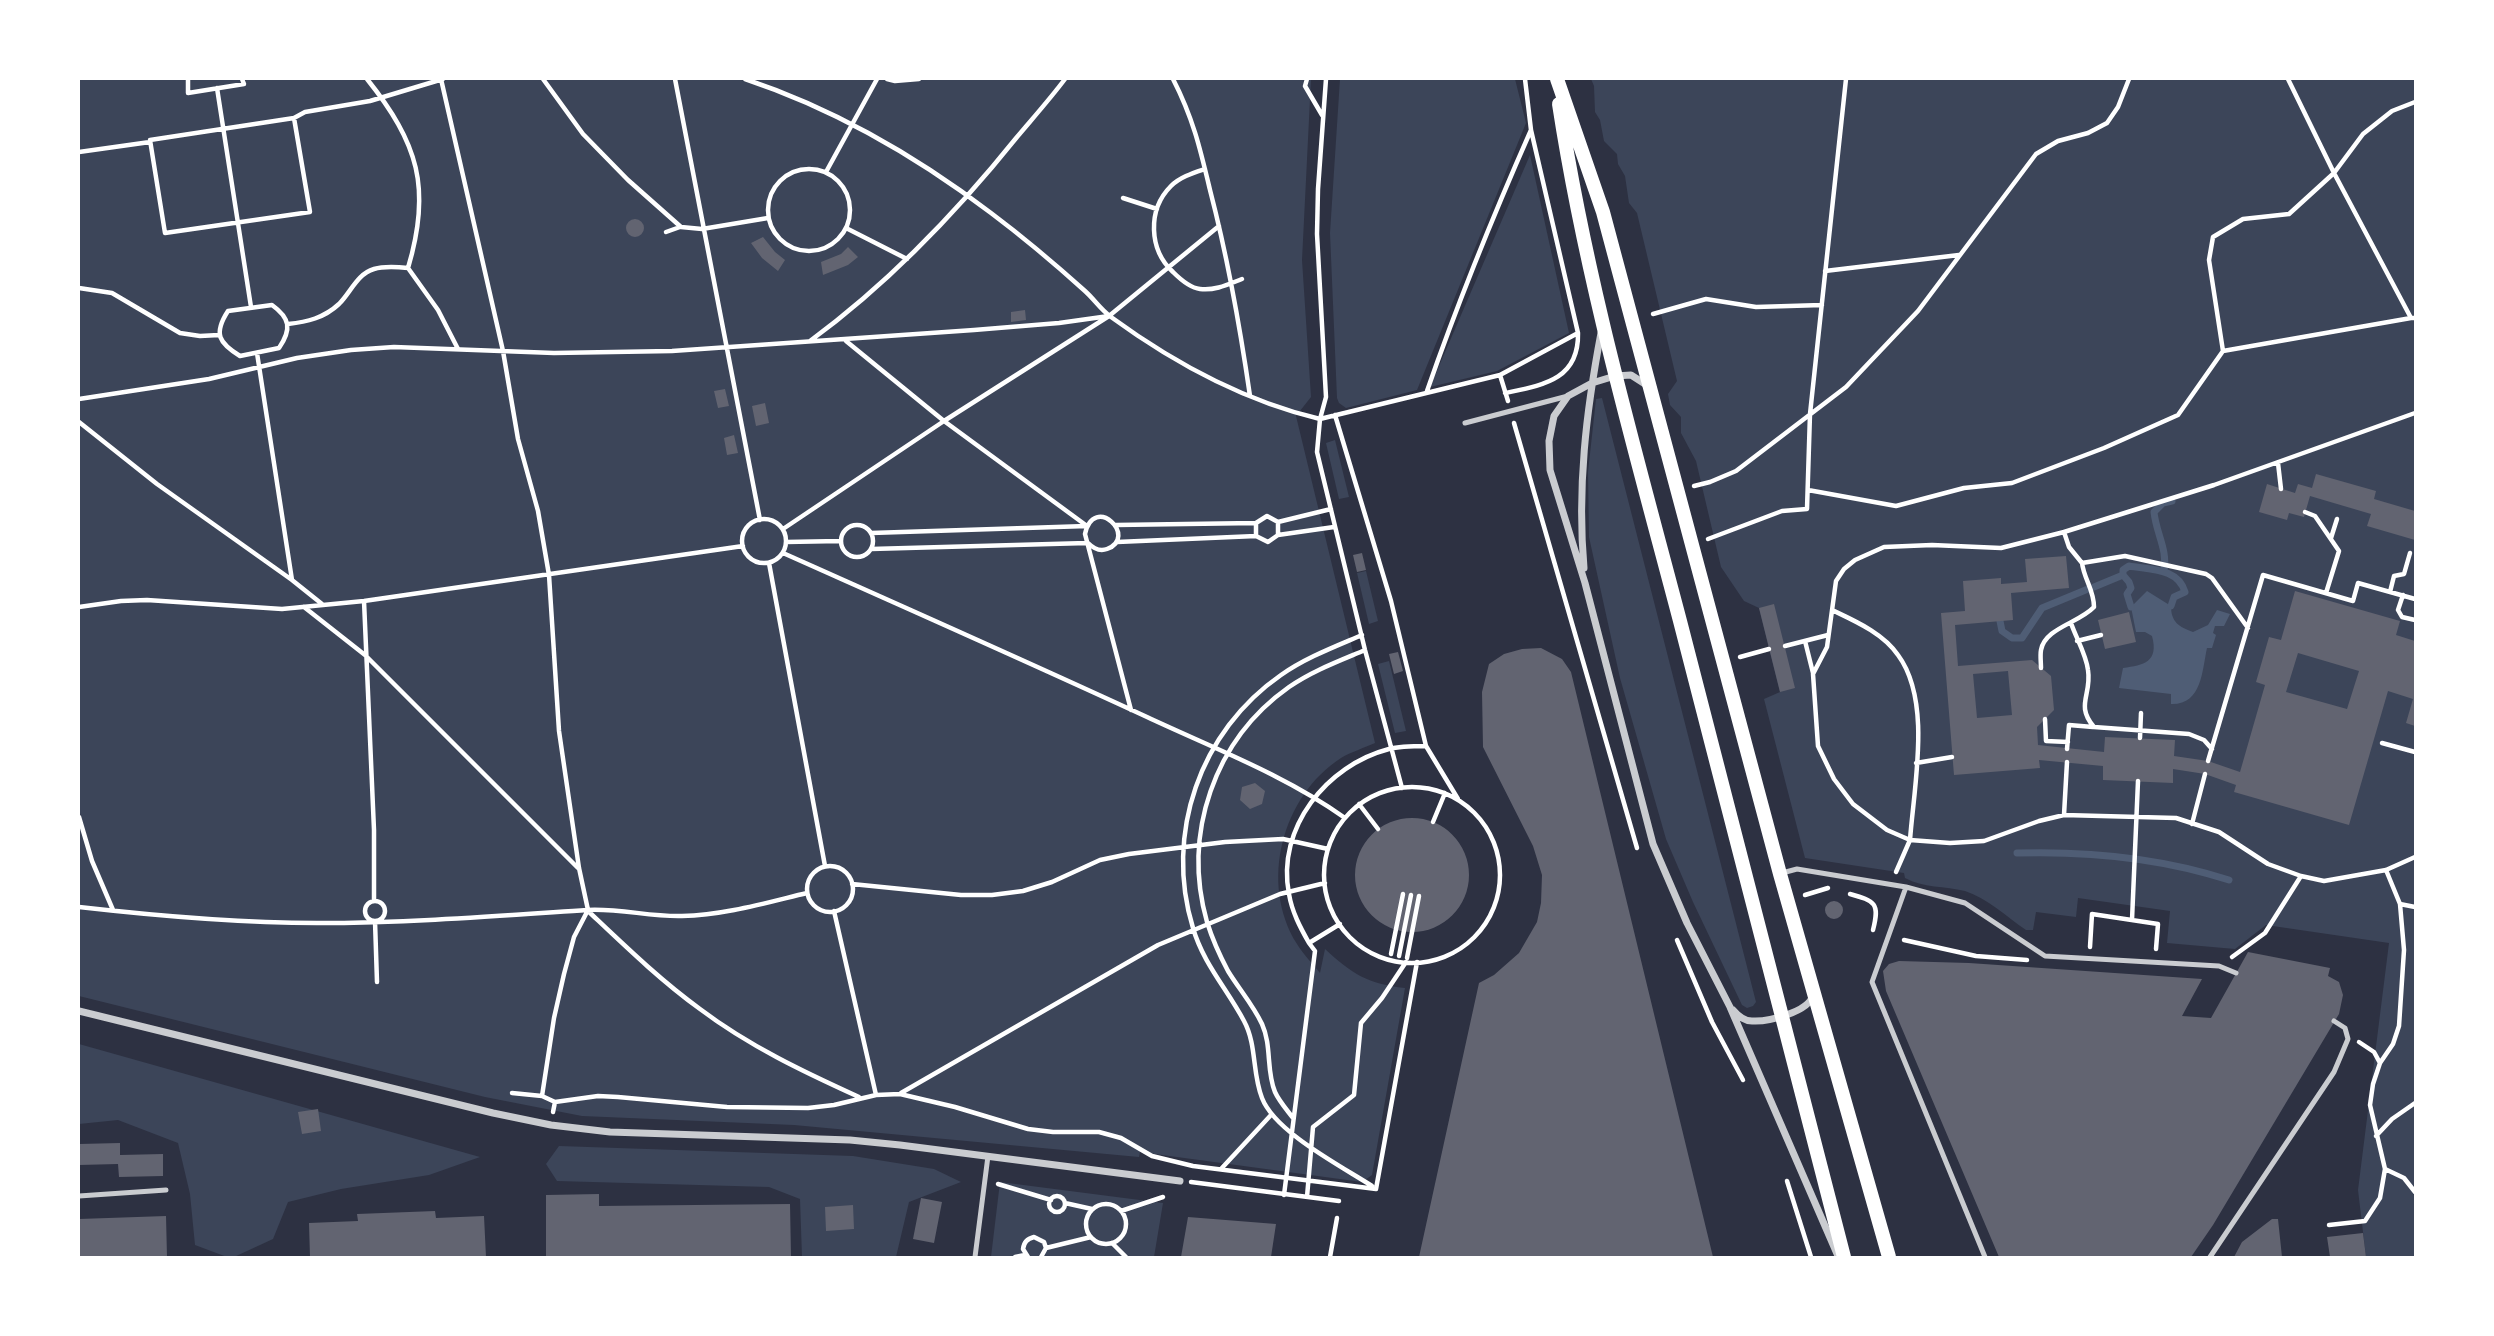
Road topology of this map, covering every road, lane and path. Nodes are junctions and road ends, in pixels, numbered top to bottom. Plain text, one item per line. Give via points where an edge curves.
1 (188, 79) edge
2 (242, 79) edge
3 (367, 79) edge
4 (442, 79) edge
5 (544, 79) edge
6 (675, 79) edge
7 (745, 79) edge
8 (877, 79) edge
9 (887, 79) edge
10 (919, 79) edge
11 (1065, 79) edge
12 (1173, 79) edge
13 (1307, 79) edge
14 (1326, 79) edge
15 (1525, 79) edge
16 (1556, 79) edge
17 (1846, 79) edge
18 (2129, 79) edge
19 (2288, 79) edge
20 (217, 88) junction
21 (382, 98) junction
22 (2415, 102) edge
23 (1323, 116) junction
24 (294, 118) junction
25 (852, 122) junction
26 (223, 129) junction
27 (1531, 130) junction
28 (150, 142) junction
29 (79, 152) edge
30 (1205, 169) junction
31 (826, 172) junction
32 (2334, 173) junction
33 (968, 196) junction
34 (1123, 198) dead end
35 (1157, 209) junction
36 (768, 218) junction
37 (237, 223) junction
38 (1219, 226) junction
39 (681, 227) junction
40 (846, 228) junction
41 (702, 229) junction
42 (666, 232) dead end
43 (1960, 255) junction
44 (907, 259) junction
45 (1168, 267) junction
46 (408, 268) junction
47 (1825, 271) junction
48 (1242, 279) dead end
49 (1233, 283) junction
50 (79, 288) edge
51 (1822, 305) junction
52 (251, 307) junction
53 (1653, 314) dead end
54 (1109, 316) junction
55 (2413, 318) edge
56 (288, 324) junction
57 (1603, 327) junction
58 (1578, 332) junction
59 (219, 335) junction
60 (845, 340) junction
61 (810, 341) junction
62 (727, 346) junction
63 (458, 349) junction
64 (503, 351) junction
65 (2223, 351) junction
66 (257, 353) junction
67 (259, 368) junction
68 (1500, 375) junction
69 (1615, 376) junction
70 (1591, 383) junction
71 (1650, 390) junction
72 (1426, 392) junction
73 (1568, 396) junction
74 (1250, 397) junction
75 (79, 399) edge
76 (2415, 413) edge
77 (1810, 414) junction
78 (1335, 415) junction
79 (1320, 419) junction
80 (944, 421) junction
81 (79, 422) edge
82 (1465, 423) dead end
83 (2277, 463) junction
84 (1694, 485) dead end
85 (2281, 489) dead end
86 (1808, 490) junction
87 (1331, 509) junction
88 (2305, 512) dead end
89 (2337, 519) dead end
90 (760, 520) junction
91 (1256, 523) junction
92 (1278, 523) junction
93 (1116, 525) junction
94 (1087, 526) junction
95 (1334, 527) junction
96 (783, 529) junction
97 (2064, 532) junction
98 (871, 533) junction
99 (1278, 535) junction
100 (1256, 536) junction
101 (1708, 538) dead end
102 (2331, 539) junction
103 (840, 541) junction
104 (786, 542) junction
105 (1117, 542) junction
106 (1088, 543) junction
107 (743, 546) junction
108 (871, 549) junction
109 (783, 553) junction
110 (2410, 553) dead end
111 (769, 563) junction
112 (2082, 563) junction
113 (549, 575) junction
114 (292, 580) junction
115 (1586, 583) junction
116 (2390, 592) junction
117 (2326, 593) junction
118 (2403, 595) junction
119 (2415, 599) edge
120 (364, 601) junction
121 (323, 605) junction
122 (79, 607) edge
123 (304, 607) junction
124 (1832, 610) junction
125 (2415, 620) edge
126 (2071, 623) junction
127 (2248, 628) junction
128 (1362, 635) junction
129 (1828, 635) junction
130 (2101, 635) dead end
131 (1805, 640) junction
132 (2077, 641) junction
133 (1785, 646) dead end
134 (1769, 649) dead end
135 (1365, 650) junction
136 (365, 656) junction
137 (1739, 657) dead end
138 (2041, 668) dead end
139 (1813, 674) junction
140 (1131, 710) junction
141 (2141, 713) dead end
142 (2045, 719) dead end
143 (2094, 727) junction
144 (2140, 730) junction
145 (2140, 738) dead end
146 (2068, 742) junction
147 (2382, 743) dead end
148 (1426, 746) junction
149 (1212, 747) junction
150 (1391, 748) junction
151 (2067, 749) dead end
152 (2212, 749) junction
153 (2415, 752) edge
154 (1226, 754) junction
155 (1952, 757) dead end
156 (2208, 761) dead end
157 (2067, 762) dead end
158 (1916, 763) junction
159 (2205, 774) dead end
160 (2138, 781) dead end
161 (1402, 788) junction
162 (1445, 793) junction
163 (1315, 796) junction
164 (1459, 800) junction
165 (1359, 804) junction
166 (2064, 815) junction
167 (79, 817) edge
168 (2136, 817) junction
169 (1345, 818) junction
170 (1433, 822) dead end
171 (2192, 824) junction
172 (1378, 829) dead end
173 (1292, 840) junction
174 (1910, 840) junction
175 (1199, 845) junction
176 (1182, 846) junction
177 (1328, 849) junction
178 (2415, 857) edge
179 (825, 866) junction
180 (579, 868) junction
181 (2386, 870) junction
182 (1780, 874) junction
183 (1325, 883) junction
184 (852, 884) junction
185 (1891, 884) junction
186 (1906, 887) junction
187 (1288, 892) junction
188 (807, 893) junction
189 (1403, 894) dead end
190 (1411, 895) dead end
191 (1805, 895) dead end
192 (1419, 896) dead end
193 (374, 901) junction
194 (2400, 904) junction
195 (2415, 907) edge
196 (79, 908) edge
197 (588, 910) junction
198 (113, 911) junction
199 (834, 911) junction
200 (2132, 920) junction
201 (375, 922) junction
202 (1208, 923) junction
203 (1340, 924) junction
204 (1193, 930) junction
205 (1873, 930) dead end
206 (1309, 943) junction
207 (1391, 954) dead end
208 (1399, 956) dead end
209 (2090, 958) junction
210 (1406, 960) junction
211 (1417, 962) junction
212 (2154, 963) junction
213 (2236, 973) dead end
214 (377, 982) dead end
215 (1812, 989) junction
216 (1730, 1007) junction
217 (79, 1011) edge
218 (1784, 1014) junction
219 (2334, 1021) dead end
220 (2348, 1039) junction
221 (2380, 1063) junction
222 (900, 1094) junction
223 (876, 1095) junction
224 (542, 1096) dead end
225 (859, 1098) junction
226 (555, 1102) dead end
227 (2415, 1102) edge
228 (1271, 1115) junction
229 (1293, 1118) junction
230 (1291, 1133) junction
231 (2376, 1136) junction
232 (1312, 1147) junction
233 (988, 1156) junction
234 (2385, 1168) junction
235 (1221, 1169) junction
236 (1286, 1177) junction
237 (1308, 1180) junction
238 (1180, 1181) joint
239 (998, 1184) dead end
240 (1376, 1189) junction
241 (166, 1190) dead end
242 (2415, 1192) edge
243 (1284, 1195) junction
244 (79, 1196) edge
245 (1163, 1197) dead end
246 (1307, 1198) junction
247 (1051, 1200) junction
248 (1339, 1201) dead end
249 (1065, 1203) junction
250 (1093, 1209) junction
251 (1121, 1211) junction
252 (1337, 1218) dead end
253 (2329, 1226) dead end
254 (1091, 1237) junction
255 (1112, 1243) junction
256 (1046, 1248) junction
257 (1026, 1256) edge
258 (975, 1257) edge
259 (1015, 1257) edge
260 (1041, 1257) edge
261 (1126, 1257) edge
262 (1330, 1257) edge
263 (1838, 1257) edge
264 (1844, 1257) edge
265 (1889, 1257) edge
266 (1985, 1257) edge
267 (2210, 1257) edge

1 - 20 path via 188,93
2 - 20 path via 244,84
3 - 21 path
4 - 21 path
4 - 64 path
5 - 39 path via 583,134
6 - 41 path
7 - 25 path
8 - 25 path
9 - 10 path
11 - 33 path
12 - 30 path via 1197,133
13 - 23 path via 1305,86
14 - 23 path
15 - 27 path
16 - 57 main road via 1571,183
16 - 71 main road via 1603,212
17 - 47 path
18 - 43 path via 2106,123 2036,154
19 - 32 path
20 - 26 path
21 - 24 path via 305,111
21 - 46 path via 406,138 417,172 420,216
22 - 32 path via 2392,111 2363,134
23 - 79 path via 1317,234 1326,397
24 - 26 path
24 - 37 path via 310,212
25 - 31 path
25 - 33 path
26 - 28 path
26 - 37 path
27 - 58 path
27 - 72 path
28 - 29 path
28 - 37 path via 165,233
30 - 35 path via 1172,185
30 - 38 path
31 - 36 path via 805,169 782,178 768,200
31 - 40 path via 847,194
32 - 55 path
32 - 65 path via 2290,214 2243,219 2213,237 2209,260
33 - 44 path
33 - 54 path via 1047,258
34 - 35 path
35 - 45 path via 1154,235
36 - 40 path via 785,244 808,251 830,245
36 - 41 path
37 - 52 path
38 - 45 path
38 - 49 path
39 - 41 path
39 - 42 path
40 - 44 path
41 - 62 path
43 - 47 path
43 - 77 path via 1891,340 1846,387
44 - 61 path via 874,292
45 - 49 path via 1198,290
45 - 54 path
46 - 56 path via 374,269 360,277 327,313 309,322
46 - 63 path
47 - 51 path
48 - 49 path
49 - 74 path
50 - 59 path via 112,293 180,333
51 - 53 path via 1756,307 1706,299
51 - 77 path
52 - 56 path via 272,305
52 - 59 path via 228,312 220,322
54 - 60 path
54 - 74 path via 1164,354
54 - 80 path
55 - 65 path
56 - 66 path via 279,348
57 - 69 main road
57 - 70 street
58 - 68 path
58 - 68 path via 1575,355 1567,369 1547,384 1505,393
59 - 66 path via 224,346 240,356
60 - 61 path
60 - 80 path
61 - 62 path
62 - 64 path via 634,352
62 - 90 path
63 - 64 path
63 - 67 path via 351,350
64 - 113 path via 515,427 538,511
65 - 86 path via 2178,415 2011,483 1964,488 1896,506
66 - 67 path
67 - 75 path
67 - 114 path
68 - 72 path
69 - 70 street
69 - 71 street via 1641,379
69 - 218 main road
70 - 73 street
70 - 115 street via 1581,473
71 - 182 main road
72 - 78 path
73 - 82 lane
73 - 115 street via 1554,416 1550,470
74 - 79 path
76 - 83 path
77 - 84 path via 1736,471
77 - 86 path
78 - 79 path
78 - 148 path via 1391,601
79 - 87 path via 1317,452
80 - 94 path
80 - 96 path
81 - 114 path via 185,505
83 - 85 path
83 - 97 path
86 - 101 path via 1807,509 1782,511
87 - 92 path
87 - 95 path
88 - 102 path via 2315,516
89 - 102 path
90 - 96 path
90 - 107 path via 745,529
91 - 92 path via 1267,516
91 - 93 path
91 - 100 path
92 - 99 path
93 - 94 path via 1101,517
93 - 105 path
94 - 98 path
94 - 106 path
95 - 99 path
95 - 128 path
96 - 104 path
97 - 112 path via 2068,547
97 - 124 path via 2001,548 1884,547 1844,569 1836,582
98 - 103 path via 857,524 842,532
98 - 108 path
99 - 100 path via 1268,542
100 - 105 path
102 - 117 path via 2339,551
103 - 104 path
103 - 108 path via 848,555 857,558
104 - 109 path
105 - 106 path via 1102,550
106 - 108 path
106 - 140 path
107 - 111 path via 752,560
107 - 113 path
109 - 111 path
109 - 140 path
110 - 116 path via 2404,574 2394,576
111 - 179 path
112 - 126 path via 2094,607
112 - 127 path via 2125,556 2206,574
113 - 120 path
113 - 180 path via 558,720
114 - 121 path
115 - 216 street via 1653,844
116 - 117 path via 2358,583 2353,601
116 - 118 path
117 - 127 path via 2263,575
118 - 119 path
118 - 125 path via 2398,610 2402,617
120 - 121 path
120 - 136 path
121 - 123 path
122 - 123 path via 147,600
123 - 136 path
124 - 129 path
124 - 158 path via 1871,630 1898,653 1911,679 1920,721
126 - 132 path
126 - 138 path via 2047,638 2040,650
127 - 152 path
128 - 135 path
128 - 149 path via 1281,674 1252,697
129 - 131 path
129 - 139 path via 1828,647
130 - 132 path
131 - 133 path
131 - 139 path
132 - 143 path via 2090,682 2083,705
134 - 137 path
135 - 150 path
135 - 154 path via 1290,687 1262,708
136 - 180 path
136 - 193 path
139 - 174 path via 1818,746 1834,779 1853,804 1887,830
140 - 149 path
141 - 144 path
142 - 146 path via 2046,741
143 - 144 path
143 - 146 path via 2068,725
144 - 145 path
144 - 152 path via 2189,734
146 - 151 path
147 - 153 path
148 - 150 path
148 - 164 path
149 - 154 path
149 - 176 path via 1194,790
150 - 161 path
150 - 163 path via 1345,769
152 - 156 path
154 - 163 path
154 - 175 path via 1208,795
155 - 158 path
157 - 166 path
158 - 174 path
159 - 171 path
160 - 168 path
161 - 162 path
161 - 165 path
162 - 164 path
162 - 170 path
163 - 169 path
163 - 173 path
164 - 211 path via 1493,839 1500,870 1495,905 1465,945 1434,960
165 - 169 path
165 - 172 path
166 - 168 path
166 - 174 path via 1984,841
167 - 198 path
168 - 171 path via 2176,818
168 - 200 path
169 - 177 path
171 - 181 path via 2220,832 2268,864 2301,876 2324,881
173 - 175 path
173 - 177 path
173 - 187 path
174 - 185 path
175 - 176 path
175 - 202 path via 1199,880
176 - 184 path via 1100,860 1052,882 992,895
176 - 204 path
177 - 183 path
178 - 181 path
179 - 184 path via 847,873
179 - 188 path via 814,871
180 - 197 path
181 - 194 path
182 - 185 lane via 1797,869
182 - 215 main road
183 - 187 path
183 - 203 path
184 - 199 path via 845,906
185 - 186 lane
186 - 209 lane via 1965,903 2045,956
186 - 266 lane via 1872,982
187 - 202 path
187 - 206 path
188 - 197 path via 707,915
188 - 199 path via 812,904
189 - 207 path
190 - 208 path
191 - 205 path via 1827,888 1871,899 1877,915
192 - 210 path
193 - 201 path via 385,911
193 - 201 path via 364,912
194 - 195 path
194 - 221 path via 2404,950 2399,1026
196 - 198 path
197 - 201 path
197 - 224 path via 574,937 564,974
197 - 225 path via 702,1011 751,1043
198 - 201 path via 270,922
199 - 223 path
200 - 209 path via 2092,914
200 - 212 path via 2158,924
201 - 214 path
202 - 204 path
202 - 229 path via 1229,972 1263,1026 1275,1092
203 - 206 path
203 - 210 path via 1367,950 1383,958
204 - 222 path via 1158,945
204 - 228 path via 1216,980 1249,1031 1258,1084
206 - 229 path via 1314,951
209 - 212 lane
210 - 211 path
210 - 232 path via 1361,1023 1354,1095 1313,1127
211 - 240 path
212 - 213 lane via 2219,967
215 - 218 street via 1810,1004
215 - 265 main road
216 - 218 street via 1752,1021
216 - 263 street
217 - 233 street via 551,1125 610,1132 850,1140
218 - 264 main road
219 - 220 lane via 2345,1028
220 - 221 path via 2364,1044
220 - 267 lane via 2334,1072
221 - 231 path via 2370,1105
222 - 223 path
222 - 235 path via 1028,1129 1099,1132 1165,1160
223 - 225 path
225 - 226 path via 834,1105 781,1108 598,1096
227 - 231 path
228 - 230 path
228 - 235 path
229 - 230 path
230 - 232 path
230 - 236 path
231 - 234 path
232 - 237 path
232 - 240 path
233 - 238 street
233 - 258 lane
234 - 242 path via 2404,1178
234 - 253 path via 2380,1198 2365,1221
235 - 236 path
236 - 237 path
236 - 243 path
237 - 240 path
237 - 246 path
238 - 243 path
239 - 247 path
241 - 244 lane
243 - 246 path
245 - 251 path
246 - 248 path
247 - 249 path via 1059,1196
247 - 249 path via 1049,1205 1056,1212
249 - 250 path
250 - 251 path via 1107,1204
250 - 254 path via 1086,1223
251 - 255 path via 1126,1225
252 - 262 path
254 - 255 path
254 - 256 path
255 - 261 path
256 - 257 path via 1039,1238 1028,1239 1023,1249
256 - 260 path
257 - 259 path

